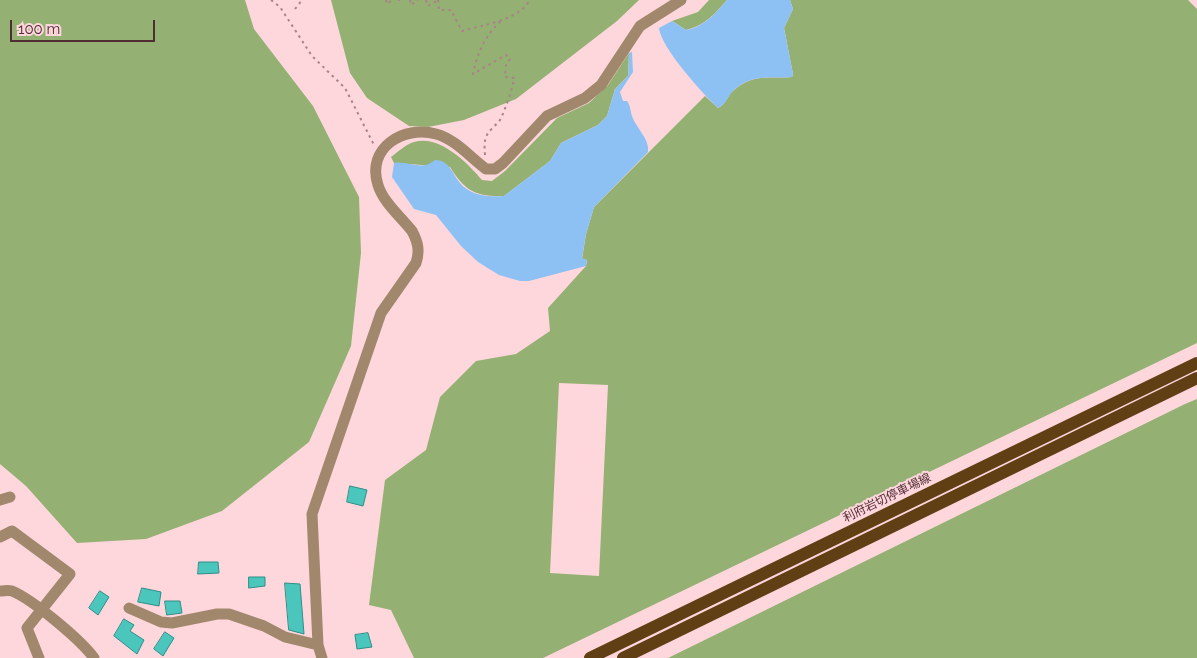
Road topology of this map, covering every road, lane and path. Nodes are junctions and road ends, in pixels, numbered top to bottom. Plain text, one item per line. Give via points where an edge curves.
1 (271, 0) edge
2 (302, 0) edge
3 (386, 0) edge
4 (392, 0) edge
5 (410, 0) edge
6 (418, 0) edge
7 (426, 0) edge
8 (438, 0) edge
9 (529, 0) edge
10 (681, 0) edge
11 (295, 9) dead end
12 (502, 20) junction
13 (379, 153) junction
14 (486, 169) junction
15 (1197, 363) edge
16 (1197, 378) edge
17 (0, 537) edge
18 (0, 591) edge
19 (128, 608) dead end
20 (41, 611) junction
21 (318, 645) junction
22 (39, 658) edge
23 (94, 658) edge
24 (322, 658) edge
25 (590, 658) edge
26 (623, 658) edge

1 - 13 path via 280,7 312,56 345,88
2 - 11 path
3 - 4 path via 387,4
5 - 6 path via 411,5
7 - 8 path via 428,6
8 - 12 path via 440,10 451,10 462,31
9 - 12 path via 518,12
10 - 14 street via 640,26 601,85 586,98 548,116 503,163 495,169
12 - 14 path via 491,29 475,60 473,74 506,55 510,59 505,77 514,78 500,119 490,128 484,143
13 - 14 street via 396,136 410,132 437,134
13 - 21 street via 377,184 412,231 419,254 381,314 312,514
15 - 25 main road, 利府岩切停車場線
16 - 26 main road
17 - 20 street via 12,531 70,574
18 - 20 street via 10,590
19 - 21 street via 161,622 172,623 228,614 285,637
20 - 22 street via 27,628
20 - 23 street via 84,644
21 - 24 street

